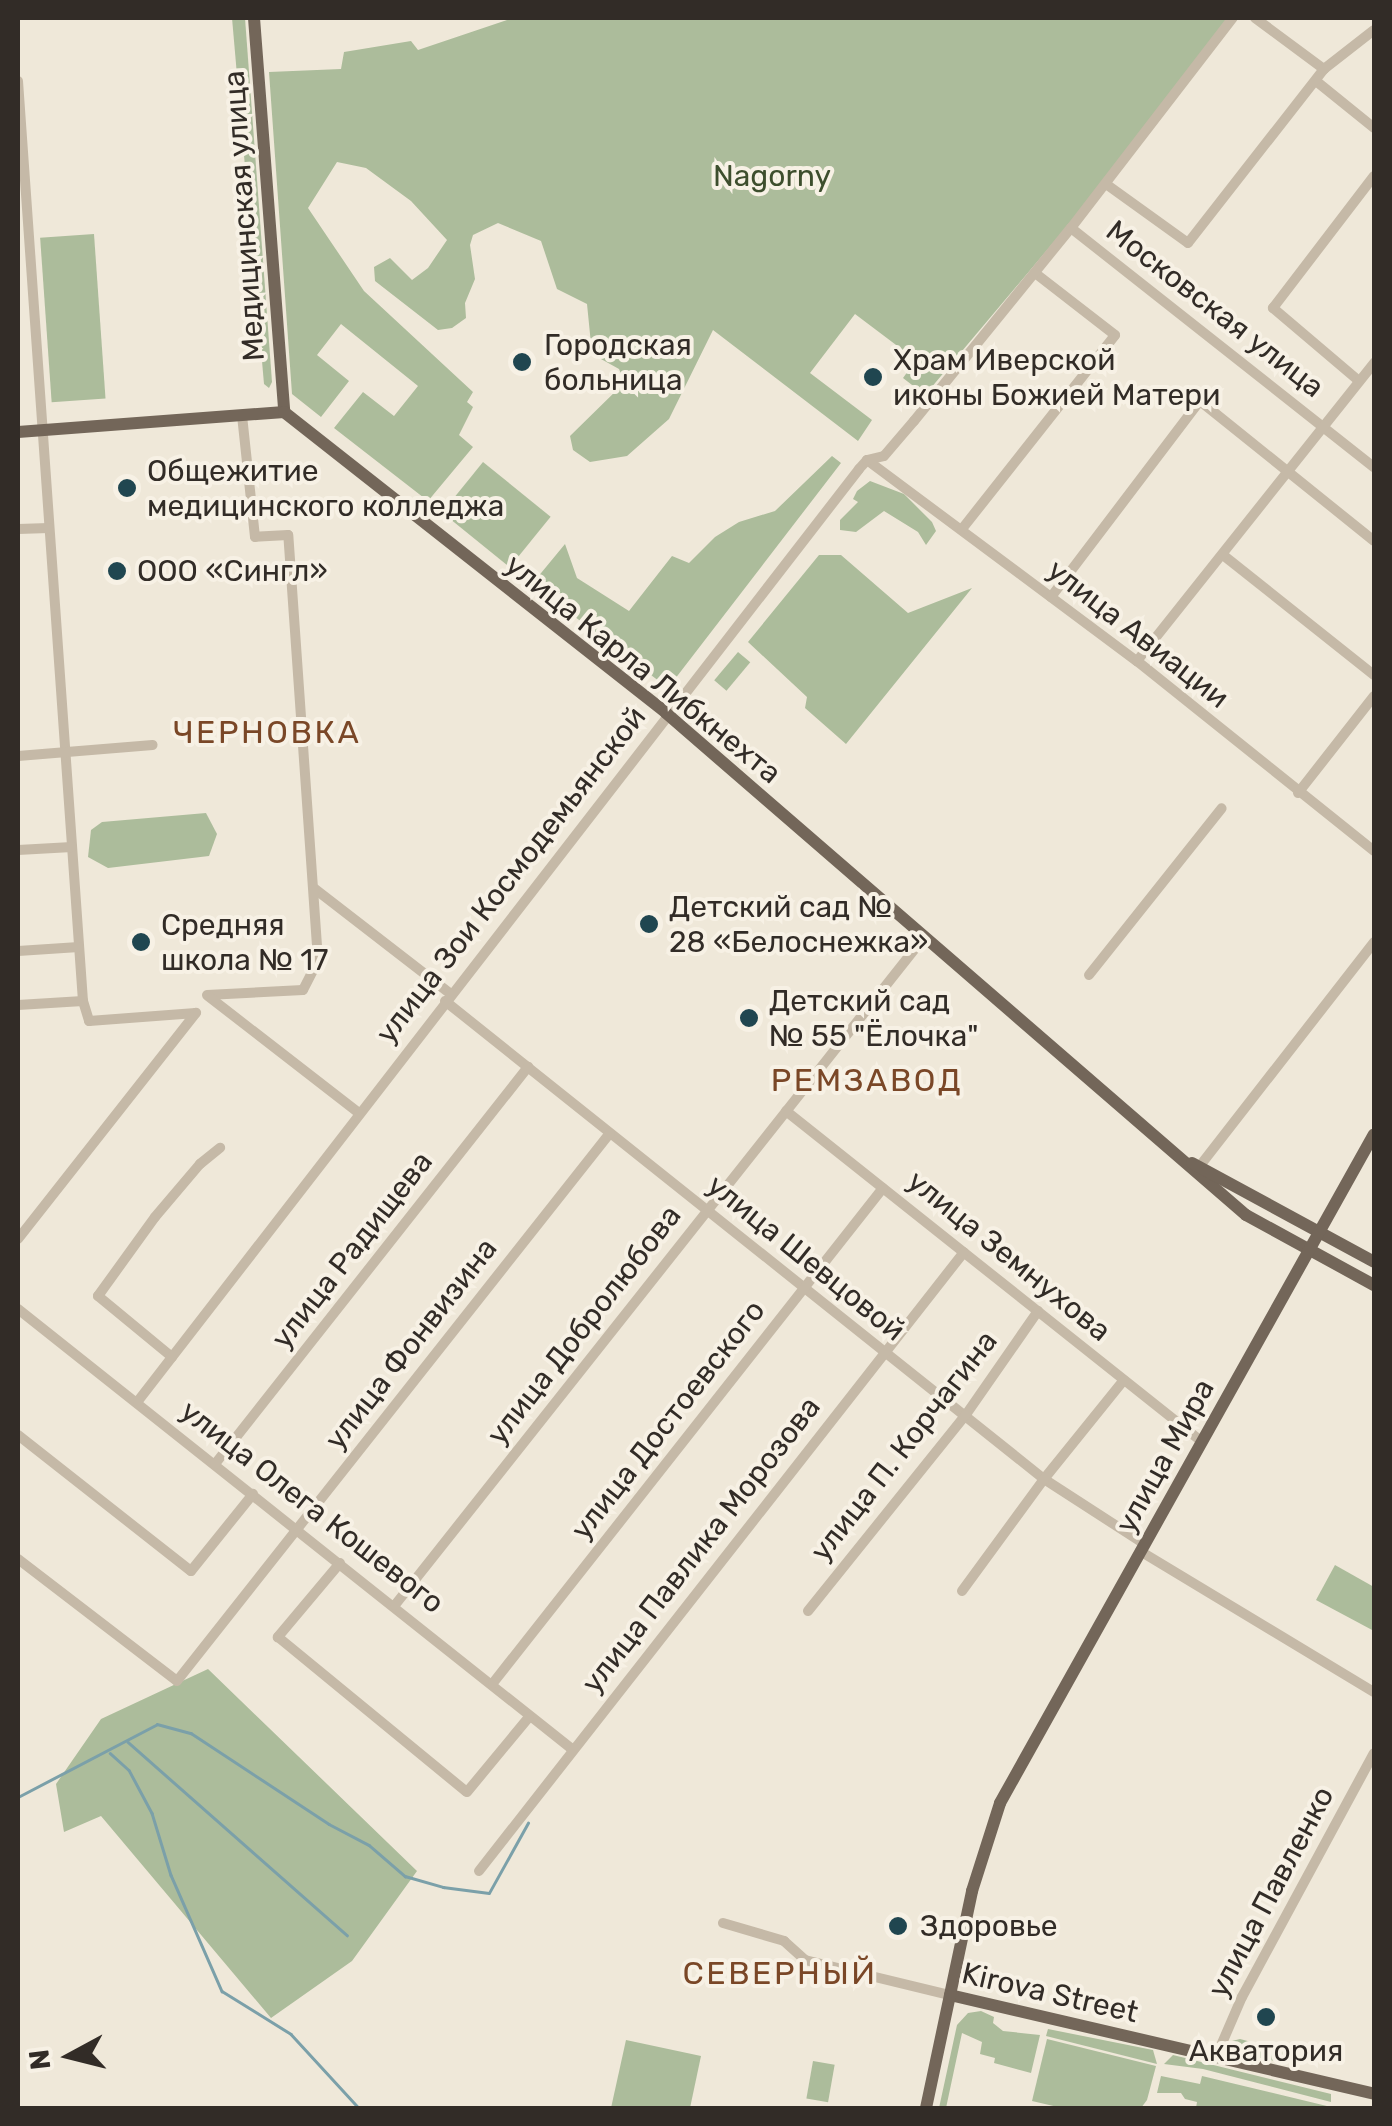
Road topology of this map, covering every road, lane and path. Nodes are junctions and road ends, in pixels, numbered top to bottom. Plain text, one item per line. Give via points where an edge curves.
1 (254, 18) edge
2 (1234, 18) edge
3 (1255, 18) edge
4 (1374, 30) edge
5 (1324, 68) junction
6 (18, 81) edge
7 (1316, 81) junction
8 (1374, 128) edge
9 (1374, 176) edge
10 (1106, 184) junction
11 (1071, 228) junction
12 (18, 236) edge
13 (29, 249) junction
14 (1034, 273) junction
15 (34, 327) junction
16 (18, 328) edge
17 (1374, 363) edge
18 (1360, 381) junction
19 (284, 412) junction
20 (242, 415) junction
21 (1323, 425) junction
22 (42, 430) junction
23 (18, 432) edge
24 (866, 460) junction
25 (1374, 467) edge
26 (1286, 470) junction
27 (49, 528) junction
28 (18, 529) edge
29 (962, 530) junction
30 (1374, 541) edge
31 (1223, 555) junction
32 (1050, 597) junction
33 (1136, 661) junction
34 (1374, 676) edge
35 (1374, 696) edge
36 (666, 714) junction
37 (153, 745) dead end
38 (65, 752) junction
39 (18, 756) edge
40 (1298, 793) junction
41 (1222, 808) dead end
42 (72, 847) junction
43 (18, 850) edge
44 (1374, 852) edge
45 (314, 888) junction
46 (925, 936) junction
47 (1374, 942) edge
48 (79, 947) junction
49 (18, 951) edge
50 (1089, 975) dead end
51 (448, 998) junction
52 (83, 1000) junction
53 (18, 1005) edge
54 (528, 1068) junction
55 (786, 1111) junction
56 (360, 1113) junction
57 (610, 1133) junction
58 (1374, 1134) edge
59 (220, 1148) dead end
60 (1166, 1148) junction
61 (1200, 1167) junction
62 (883, 1188) junction
63 (707, 1210) junction
64 (1319, 1232) junction
65 (18, 1239) edge
66 (1309, 1250) junction
67 (964, 1252) junction
68 (1374, 1262) edge
69 (1374, 1285) edge
70 (804, 1288) junction
71 (18, 1308) edge
72 (1038, 1312) junction
73 (28, 1317) junction
74 (18, 1330) edge
75 (884, 1352) junction
76 (172, 1356) junction
77 (1124, 1380) junction
78 (138, 1401) junction
79 (964, 1416) junction
80 (18, 1435) edge
81 (1201, 1441) junction
82 (215, 1464) junction
83 (1044, 1480) junction
84 (253, 1494) junction
85 (297, 1529) junction
86 (1142, 1547) junction
87 (18, 1559) edge
88 (340, 1563) junction
89 (962, 1592) dead end
90 (395, 1605) junction
91 (808, 1610) dead end
92 (492, 1683) junction
93 (1374, 1692) edge
94 (529, 1717) junction
95 (572, 1748) junction
96 (1374, 1753) edge
97 (479, 1870) dead end
98 (723, 1923) dead end
99 (950, 1995) junction
100 (1216, 2057) junction
101 (1374, 2094) edge
102 (926, 2108) edge

1 - 19 main road, Медицинская улица
2 - 10 street, улица Зои Космодемьянской
3 - 5 street
4 - 5 street
5 - 7 street
6 - 13 street
7 - 8 street
7 - 10 street via 1188,243
9 - 18 street via 1272,308
10 - 11 street, улица Зои Космодемьянской
11 - 14 street, улица Зои Космодемьянской
11 - 21 street, Московская улица
12 - 13 street
13 - 15 street
14 - 24 street, улица Зои Космодемьянской via 884,456
14 - 29 street via 1116,334
15 - 16 street
15 - 22 street
17 - 18 street
18 - 21 street
19 - 20 main road
19 - 36 main road, улица Карла Либкнехта
20 - 22 main road
20 - 45 street via 255,537 288,535
21 - 25 street, Московская улица
21 - 26 street
22 - 23 main road
22 - 27 street
24 - 29 street, улица Авиации
24 - 36 street, улица Зои Космодемьянской
26 - 30 street
26 - 31 street
26 - 32 street via 1200,401
27 - 28 street
27 - 38 street
29 - 32 street, улица Авиации
31 - 33 street
31 - 34 street
32 - 33 street, улица Авиации
33 - 40 street, улица Авиации
35 - 40 street
36 - 46 main road, улица Карла Либкнехта
36 - 51 street, улица Зои Космодемьянской
37 - 38 street
38 - 39 street
38 - 42 street
40 - 44 street, улица Авиации
41 - 50 street
42 - 43 street
42 - 48 street
45 - 51 street, улица Шевцовой
45 - 56 street via 318,960 303,990 207,995
46 - 55 street, улица Добролюбова
46 - 60 main road, улица Карла Либкнехта
47 - 61 street
48 - 49 street
48 - 52 street
51 - 54 street, улица Шевцовой
51 - 56 street, улица Зои Космодемьянской
52 - 53 street
52 - 65 street via 89,1021 196,1013
54 - 57 street, улица Шевцовой
54 - 82 street, улица Радищева
55 - 62 street, улица Земнухова
55 - 63 street, улица Добролюбова
56 - 76 street, улица Зои Космодемьянской
57 - 63 street, улица Шевцовой
57 - 85 street, улица Фонвизина
58 - 64 main road, улица Мира
59 - 76 street via 155,1217 98,1296
60 - 61 main road, улица Карла Либкнехта
60 - 66 main road, улица Карла Либкнехта via 1246,1215
61 - 64 main road, улица Карла Либкнехта
62 - 67 street, улица Земнухова
62 - 70 street, улица Достоевского
63 - 70 street, улица Шевцовой
63 - 90 street, улица Добролюбова
64 - 66 main road, улица Мира
64 - 68 main road, улица Карла Либкнехта
66 - 69 main road, улица Карла Либкнехта
66 - 81 main road, улица Мира
67 - 72 street, улица Земнухова
67 - 75 street, улица Павлика Морозова
70 - 75 street, улица Шевцовой
70 - 92 street, улица Достоевского
71 - 73 street, улица Олега Кошевого
72 - 77 street, улица Земнухова
72 - 79 street, улица П. Корчагина
73 - 74 street
73 - 78 street, улица Олега Кошевого
75 - 79 street, улица Шевцовой
75 - 95 street, улица Павлика Морозова
76 - 78 street, улица Зои Космодемьянской
77 - 81 street, улица Земнухова
77 - 83 street
78 - 82 street, улица Олега Кошевого
79 - 83 street, улица Шевцовой
79 - 91 street, улица П. Корчагина
80 - 84 street via 190,1571
81 - 86 main road, улица Мира
82 - 84 street, улица Олега Кошевого
83 - 86 street, улица Шевцовой
83 - 89 street
84 - 85 street, улица Олега Кошевого
85 - 87 street, улица Фонвизина via 177,1680
85 - 88 street, улица Олега Кошевого
86 - 93 street, улица Шевцовой
86 - 99 main road, улица Мира via 1000,1802
88 - 90 street, улица Олега Кошевого
88 - 94 street via 278,1637 467,1792
90 - 92 street, улица Олега Кошевого
92 - 94 street, улица Олега Кошевого
94 - 95 street, улица Олега Кошевого
95 - 97 street, улица Павлика Морозова
96 - 100 street, улица Павленко
98 - 99 street, Kirova Street via 784,1941 805,1960
99 - 100 main road, Kirova Street
99 - 102 main road, улица Мира
100 - 101 main road, Kirova Street

